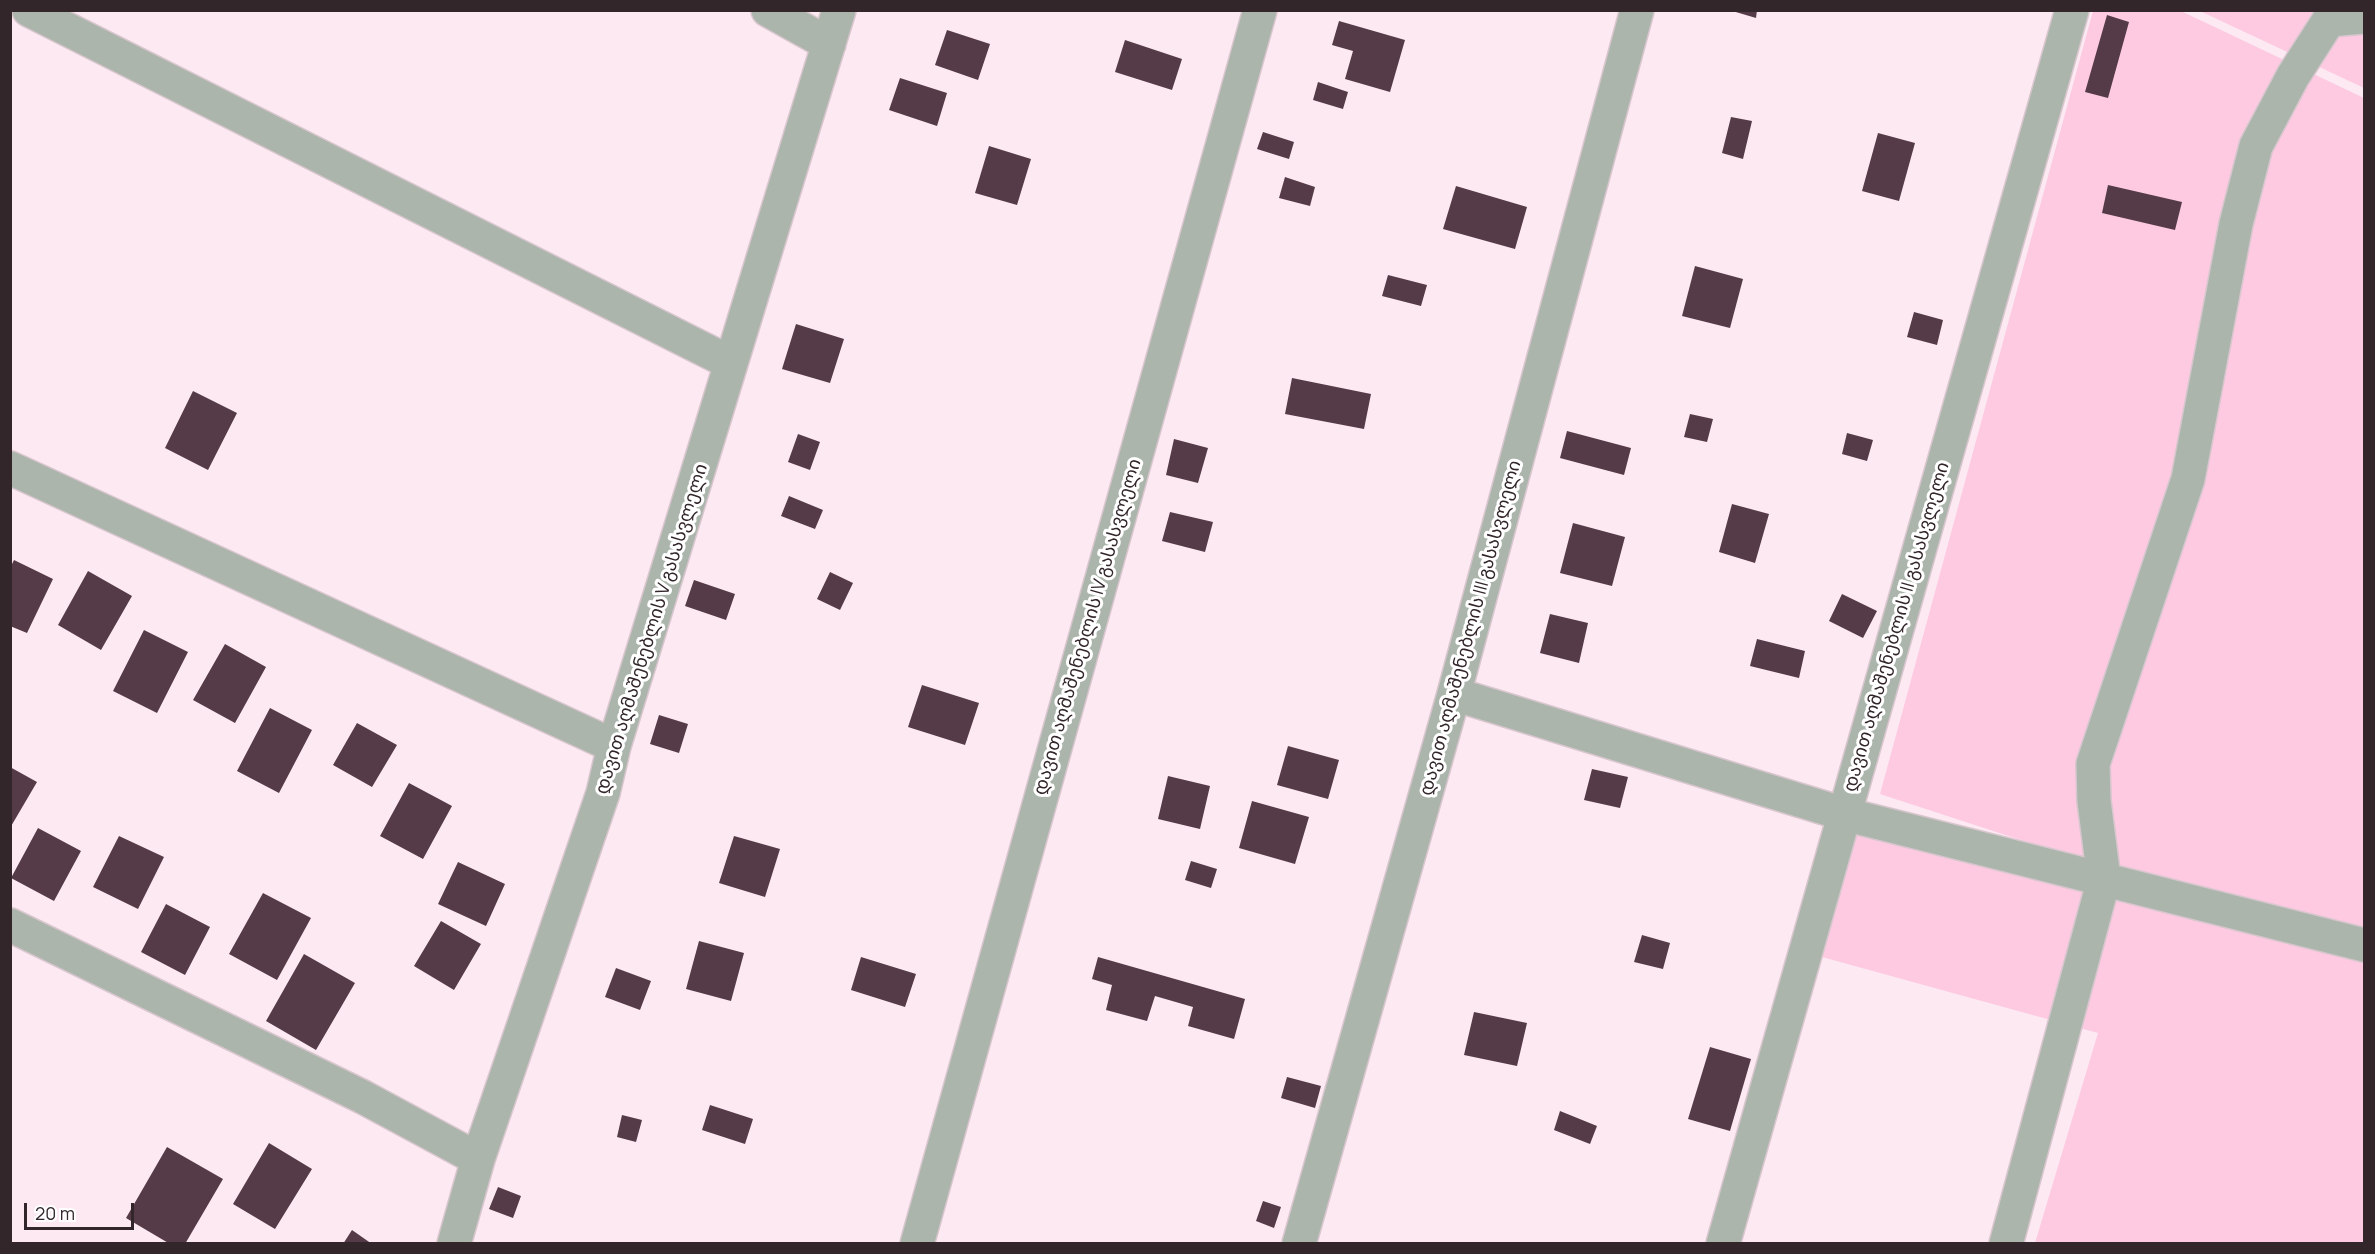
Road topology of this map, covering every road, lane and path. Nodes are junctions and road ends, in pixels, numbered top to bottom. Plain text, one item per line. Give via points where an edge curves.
1 (29, 10) edge
2 (768, 10) edge
3 (839, 10) edge
4 (1260, 10) edge
5 (1637, 10) edge
6 (2072, 10) edge
7 (2325, 15) edge
8 (2364, 17) edge
9 (829, 44) junction
10 (731, 363) junction
11 (10, 468) edge
12 (1454, 694) junction
13 (614, 746) junction
14 (1844, 814) junction
15 (2104, 879) junction
16 (10, 925) edge
17 (2364, 945) edge
18 (478, 1159) junction
19 (454, 1244) edge
20 (917, 1244) edge
21 (1299, 1244) edge
22 (1723, 1244) edge
23 (2006, 1244) edge

1 - 10 street
2 - 9 street
3 - 9 street, დავით აღმაშენებლის V გასასვლელი
4 - 20 street, დავით აღმაშენებლის IV გასასვლელი
5 - 12 street, დავით აღმაშენებლის III გასასვლელი
6 - 14 street, დავით აღმაშენებლის II გასასვლელი
7 - 8 street
7 - 15 street via 2256,146 2236,224 2188,479 2093,764
9 - 10 street, დავით აღმაშენებლის V გასასვლელი
10 - 13 street, დავით აღმაშენებლის V გასასვლელი
11 - 13 street
12 - 14 street
12 - 21 street, დავით აღმაშენებლის III გასასვლელი
13 - 18 street, დავით აღმაშენებლის V გასასვლელი via 603,793
14 - 15 street
14 - 22 street, დავით აღმაშენებლის II გასასვლელი
15 - 17 street
15 - 23 street
16 - 18 street via 363,1097
18 - 19 street, დავით აღმაშენებლის V გასასვლელი

